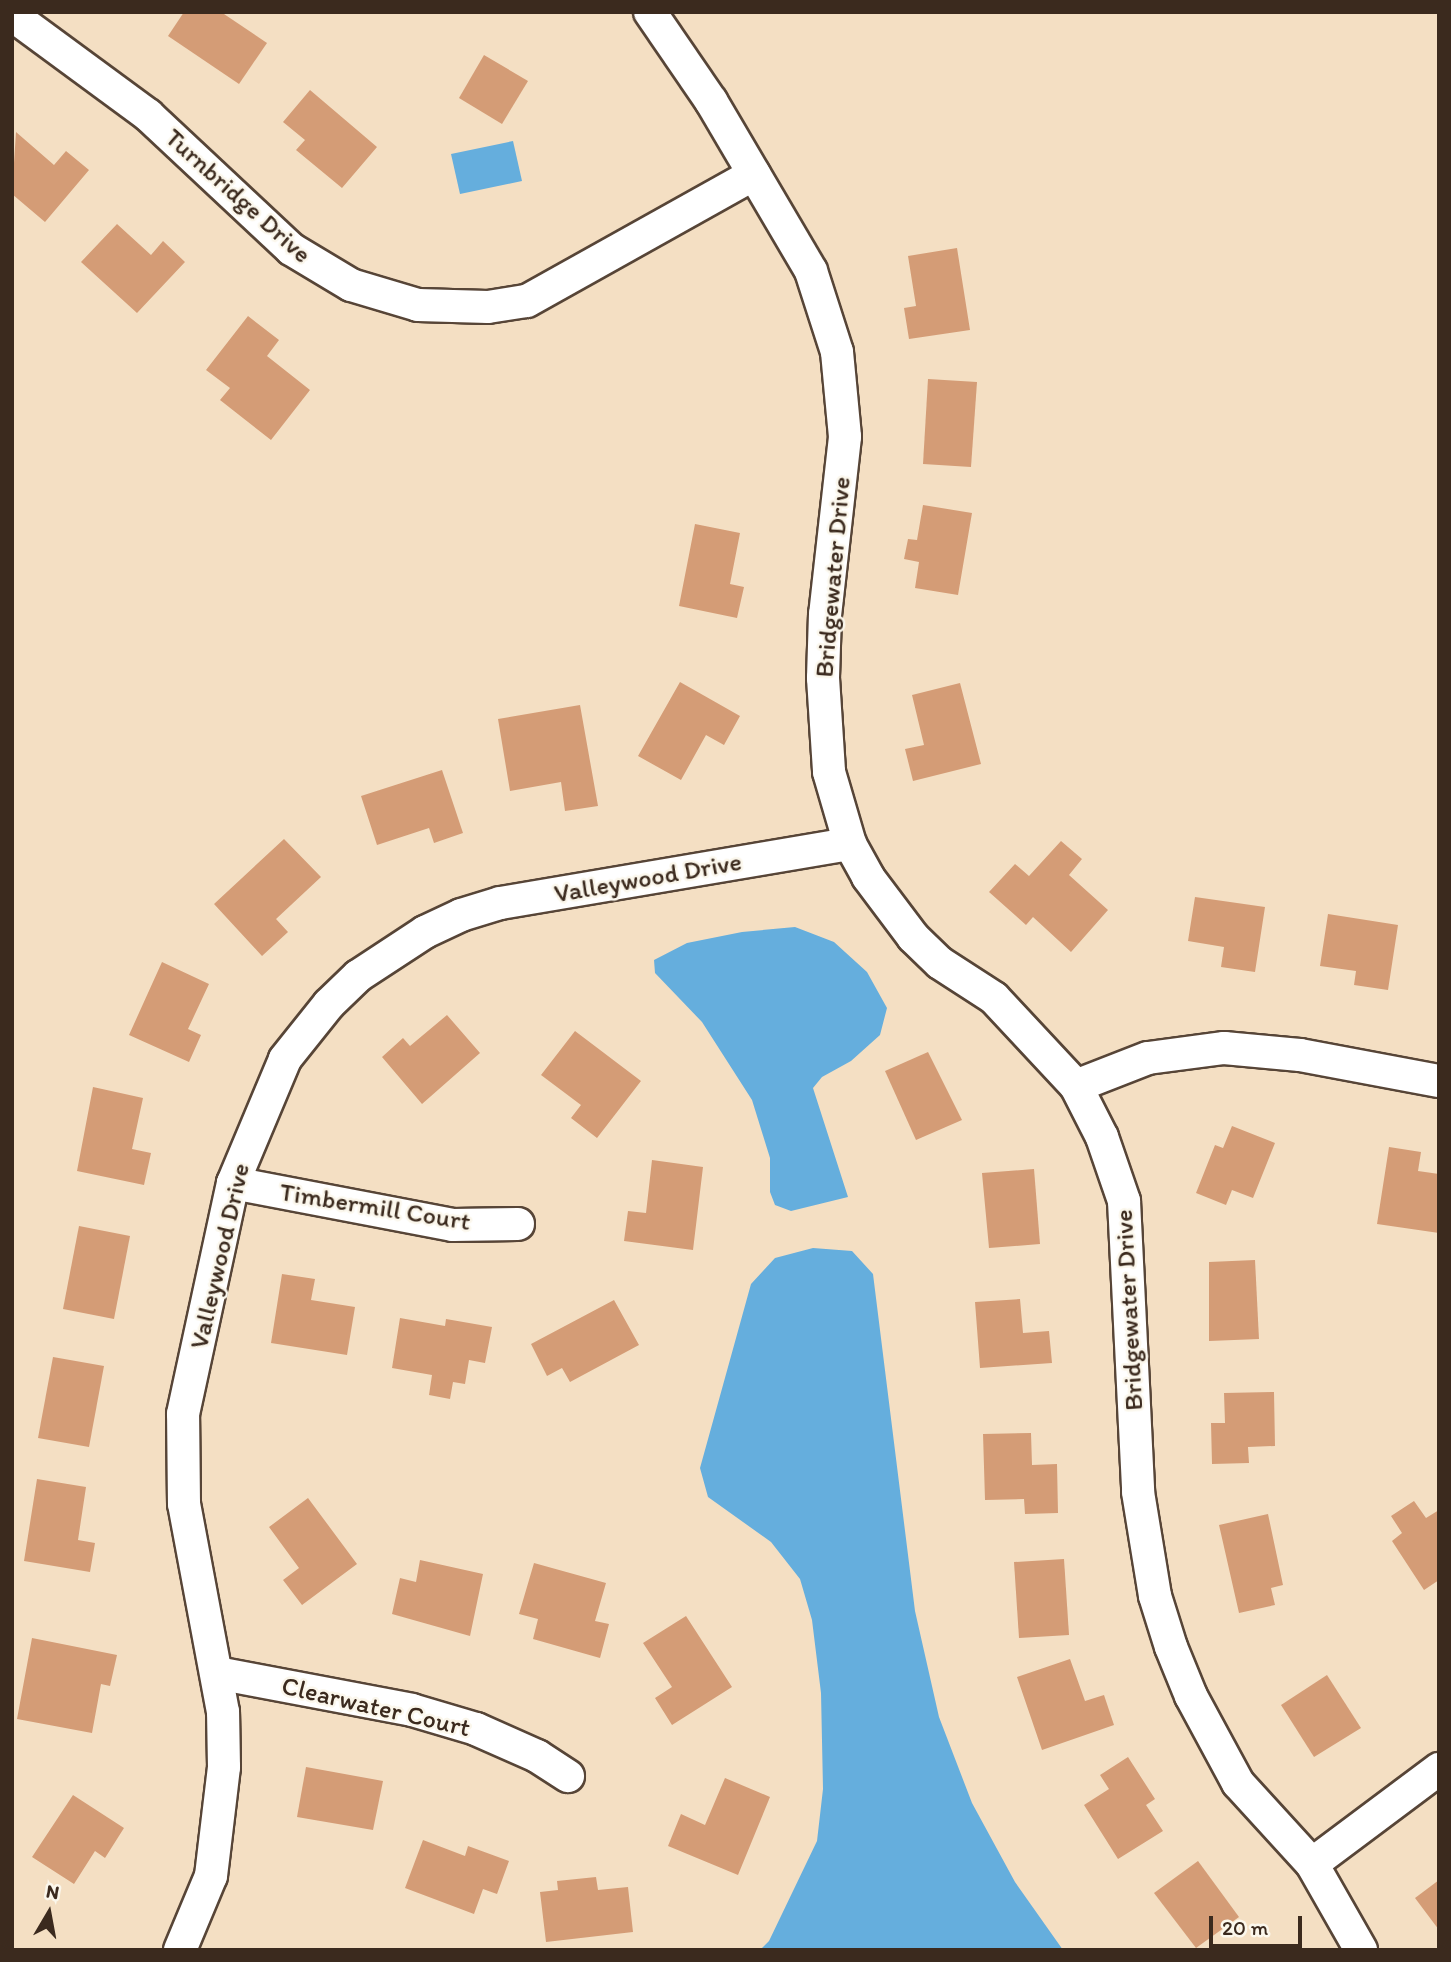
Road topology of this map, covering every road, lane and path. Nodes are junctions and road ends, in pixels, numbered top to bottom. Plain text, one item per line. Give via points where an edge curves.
1 (650, 12) edge
2 (12, 15) edge
3 (754, 174) junction
4 (850, 844) junction
5 (1439, 1081) edge
6 (1076, 1086) junction
7 (233, 1183) junction
8 (518, 1224) dead end
9 (217, 1673) junction
10 (1439, 1769) edge
11 (568, 1776) dead end
12 (1312, 1864) junction
13 (180, 1950) edge
14 (1361, 1950) edge

1 - 3 street, Bridgewater Drive
2 - 3 street, Turnbridge Drive via 148,115 291,249 351,285 418,305 488,307 527,301
3 - 4 street, Bridgewater Drive via 811,271 826,311 843,394 845,450 825,614 823,678 829,772
4 - 6 street, Bridgewater Drive via 874,888 913,937 940,963 994,998
4 - 7 street, Valleywood Drive via 500,903 425,932 358,976 302,1035 258,1115
5 - 6 street via 1300,1055 1224,1048 1148,1058
6 - 12 street, Bridgewater Drive via 1111,1158 1124,1201 1138,1492 1159,1609 1191,1696 1238,1783
7 - 8 street, Timbermill Court via 453,1224
7 - 9 street, Valleywood Drive via 183,1414 181,1459 201,1606
9 - 11 street, Clearwater Court via 412,1710 476,1729 537,1756
9 - 13 street, Valleywood Drive via 223,1712 222,1812 211,1876
10 - 12 street
12 - 14 street, Bridgewater Drive

